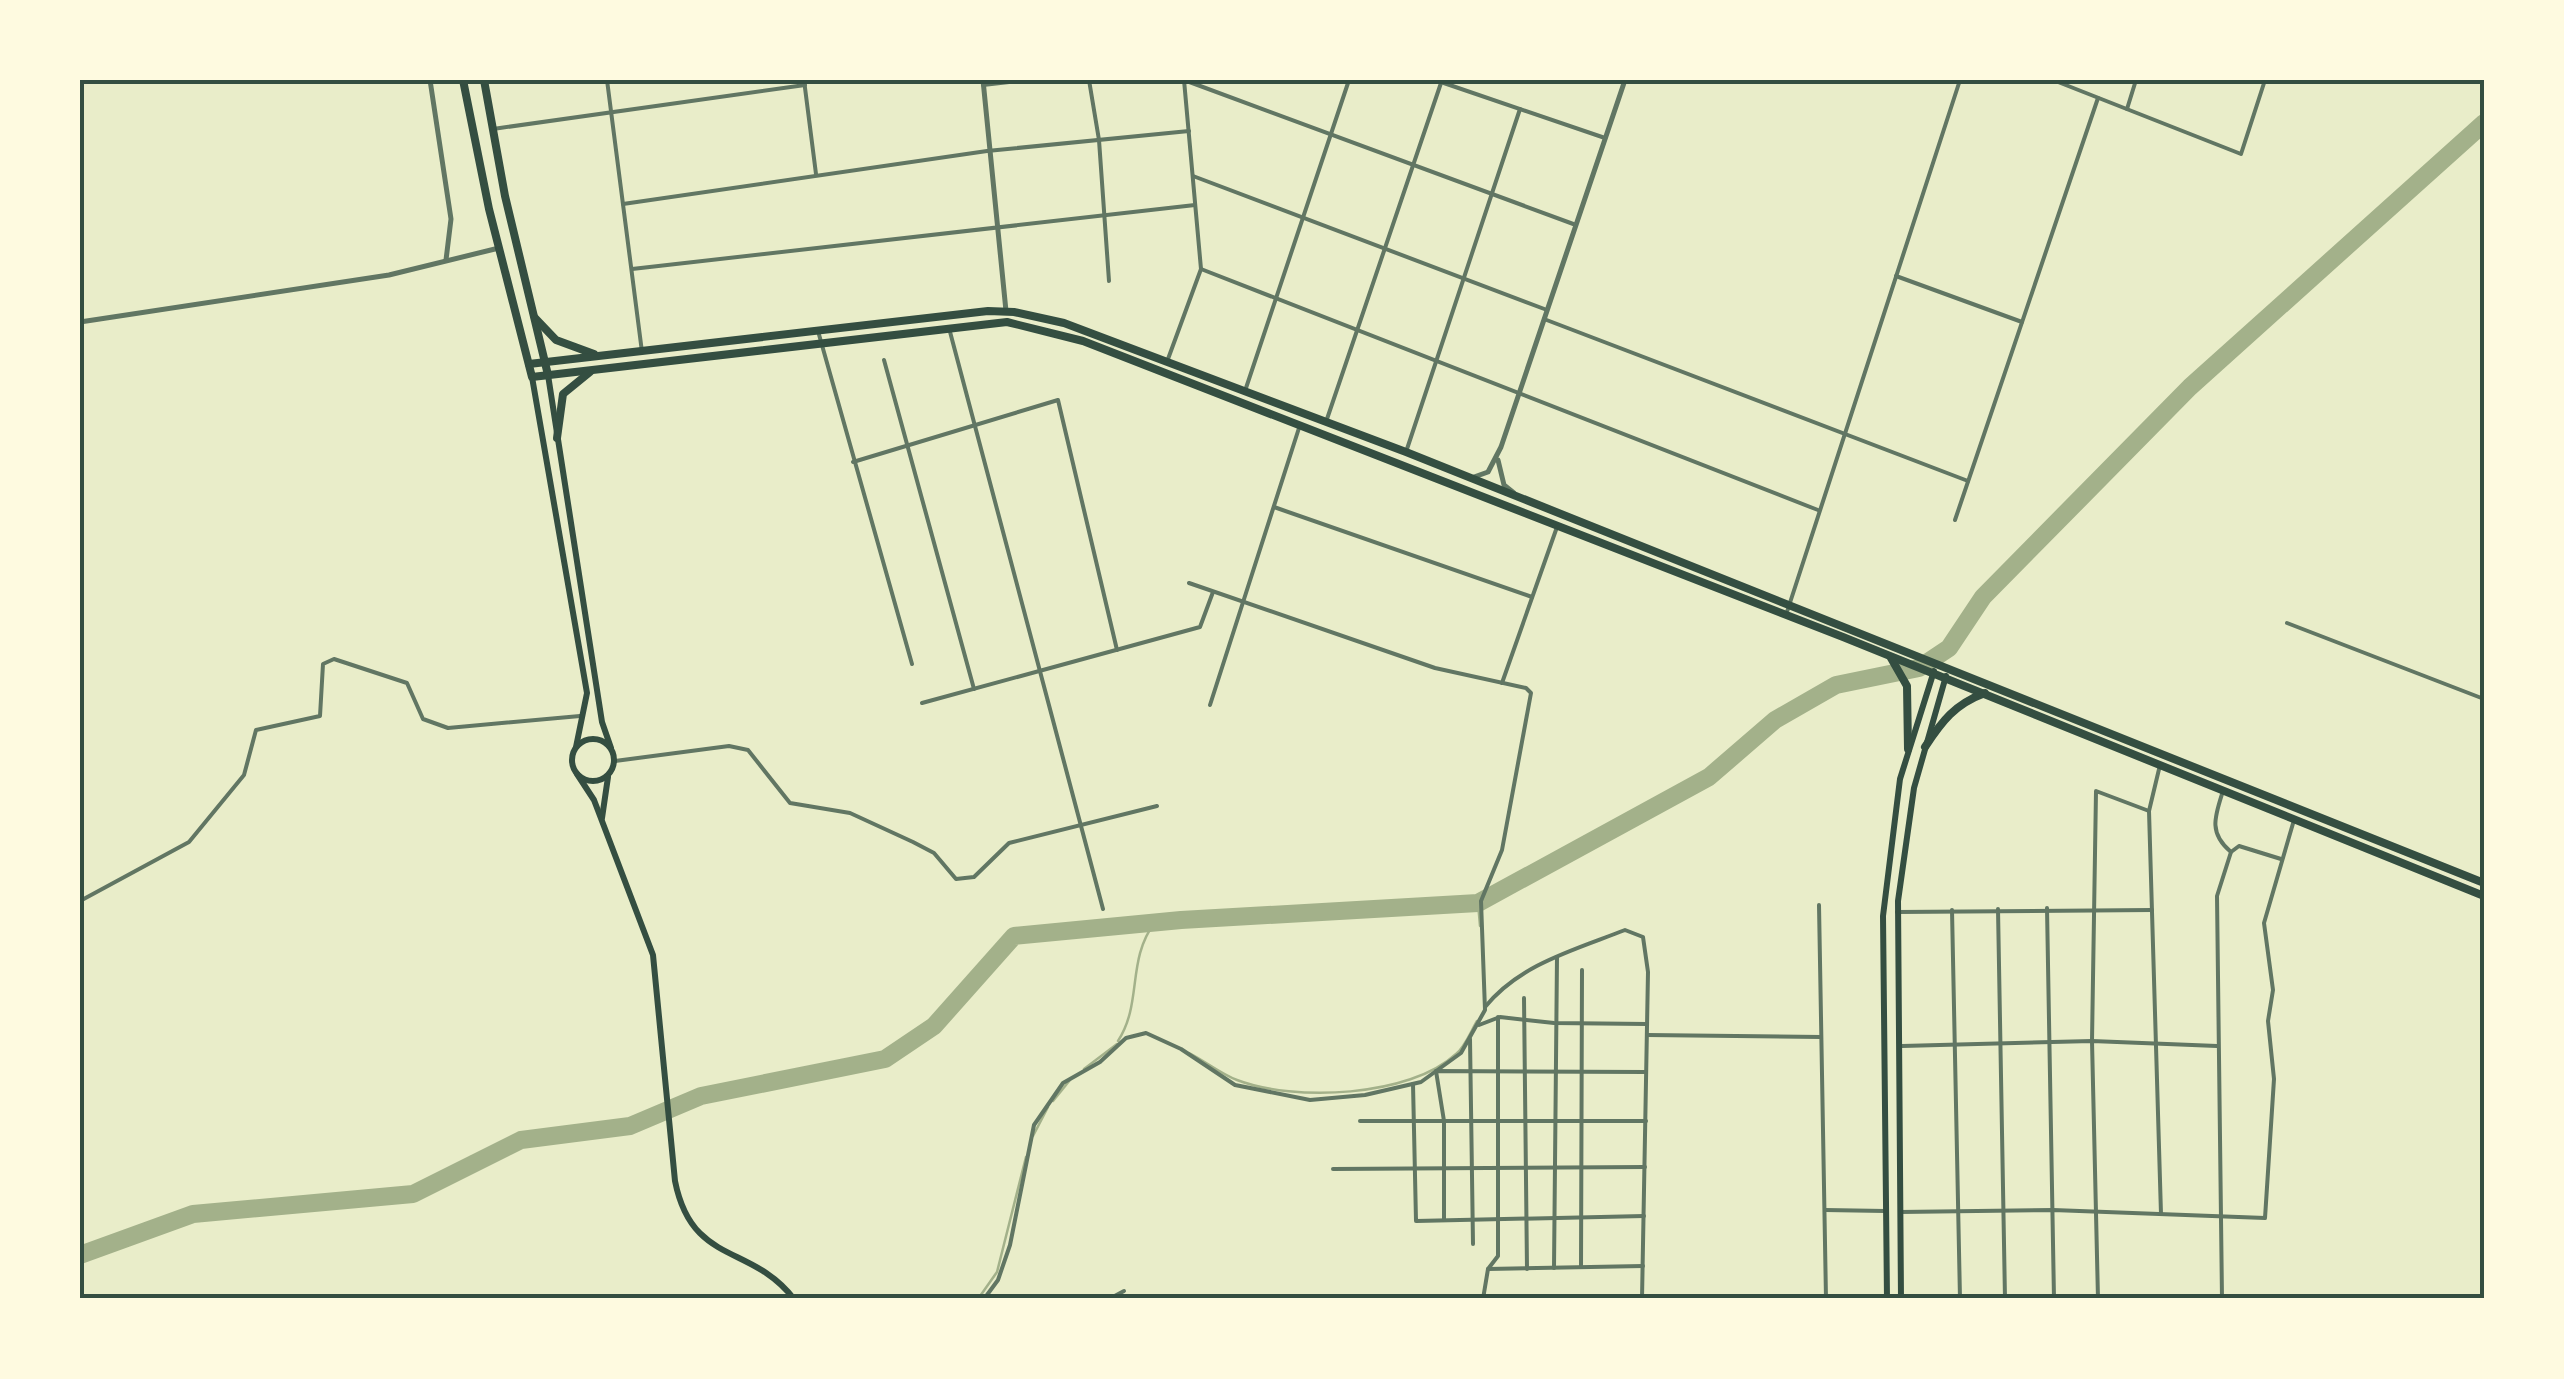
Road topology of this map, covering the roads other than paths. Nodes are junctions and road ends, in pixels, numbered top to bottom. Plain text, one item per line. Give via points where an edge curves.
1 (430, 80) edge
2 (463, 80) edge
3 (484, 80) edge
4 (607, 80) edge
5 (1027, 80) edge
6 (1089, 80) edge
7 (1184, 80) edge
8 (1349, 80) edge
9 (1624, 80) edge
10 (1960, 80) edge
11 (2053, 80) edge
12 (2136, 80) edge
13 (2265, 80) edge
14 (1439, 81) edge
15 (804, 82) edge
16 (983, 82) edge
17 (2070, 83) edge
18 (2098, 98) junction
19 (1520, 109) junction
20 (2127, 109) junction
21 (611, 112) junction
22 (492, 130) junction
23 (1189, 131) junction
24 (1331, 135) junction
25 (1605, 138) junction
26 (1100, 140) junction
27 (987, 151) junction
28 (1413, 165) junction
29 (816, 174) junction
30 (1192, 176) junction
31 (1491, 194) junction
32 (624, 204) junction
33 (1195, 205) junction
34 (1106, 215) junction
35 (1303, 219) junction
36 (999, 225) junction
37 (1576, 225) junction
38 (499, 248) junction
39 (1384, 250) junction
40 (446, 262) junction
41 (632, 270) junction
42 (1200, 270) junction
43 (1896, 276) junction
44 (1462, 279) junction
45 (1109, 280) dead end
46 (1276, 299) junction
47 (1006, 310) junction
48 (1547, 310) junction
49 (532, 314) junction
50 (1544, 319) junction
51 (80, 322) edge
52 (2022, 322) junction
53 (948, 326) junction
54 (817, 329) junction
55 (1357, 330) junction
56 (820, 340) junction
57 (642, 352) junction
58 (604, 356) junction
59 (884, 360) dead end
60 (1168, 361) junction
61 (1435, 361) junction
62 (545, 362) junction
63 (529, 364) junction
64 (596, 368) junction
65 (548, 375) junction
66 (532, 377) junction
67 (1245, 391) junction
68 (1518, 394) junction
69 (1242, 404) junction
70 (1325, 423) junction
71 (972, 426) junction
72 (1300, 427) junction
73 (1843, 433) junction
74 (557, 438) junction
75 (908, 445) junction
76 (1500, 447) junction
77 (1406, 452) junction
78 (854, 462) junction
79 (1468, 478) junction
80 (1968, 481) junction
81 (1520, 499) junction
82 (1274, 507) junction
83 (1818, 510) junction
84 (1955, 520) dead end
85 (1558, 526) junction
86 (1189, 583) dead end
87 (1213, 592) junction
88 (1532, 597) junction
89 (1243, 602) junction
90 (1787, 611) junction
91 (2287, 623) dead end
92 (1117, 650) junction
93 (1891, 658) junction
94 (912, 664) dead end
95 (1934, 669) junction
96 (1038, 671) junction
97 (1946, 674) junction
98 (1502, 683) junction
99 (974, 688) junction
100 (1985, 694) junction
101 (2484, 699) edge
102 (922, 703) dead end
103 (1210, 705) dead end
104 (585, 716) junction
105 (1925, 747) junction
106 (576, 748) junction
107 (611, 748) junction
108 (1908, 749) junction
109 (614, 761) junction
110 (2160, 765) junction
111 (577, 774) junction
112 (609, 774) junction
113 (2222, 790) junction
114 (1157, 806) dead end
115 (2149, 811) junction
116 (2294, 820) junction
117 (602, 824) junction
118 (1080, 825) junction
119 (2231, 852) junction
120 (2281, 859) junction
121 (2484, 883) edge
122 (2484, 896) edge
123 (80, 901) edge
124 (1819, 905) dead end
125 (1102, 908) dead end
126 (2046, 908) junction
127 (1998, 909) junction
128 (2095, 909) junction
129 (1952, 910) junction
130 (2152, 910) junction
131 (1897, 912) junction
132 (1556, 957) junction
133 (1582, 970) dead end
134 (1524, 998) dead end
135 (1485, 1007) junction
136 (1498, 1017) junction
137 (1524, 1019) junction
138 (1554, 1023) junction
139 (1582, 1023) junction
140 (1647, 1024) junction
141 (1476, 1026) junction
142 (1647, 1034) junction
143 (1821, 1037) junction
144 (1470, 1038) junction
145 (2049, 1041) junction
146 (2092, 1041) junction
147 (2000, 1042) junction
148 (2156, 1043) junction
149 (1954, 1044) junction
150 (1897, 1046) junction
151 (2217, 1046) junction
152 (1436, 1072) junction
153 (1470, 1072) junction
154 (1497, 1072) junction
155 (1524, 1072) junction
156 (1554, 1072) junction
157 (1582, 1072) junction
158 (1646, 1072) junction
159 (1413, 1084) junction
160 (1646, 1120) junction
161 (1414, 1121) junction
162 (1444, 1121) junction
163 (1471, 1121) junction
164 (1498, 1121) junction
165 (1525, 1121) junction
166 (1554, 1121) junction
167 (1581, 1121) junction
168 (1360, 1122) dead end
169 (1414, 1168) junction
170 (1444, 1168) junction
171 (1472, 1168) junction
172 (1498, 1168) junction
173 (1526, 1168) junction
174 (1554, 1168) junction
175 (1581, 1168) junction
176 (1645, 1168) junction
177 (1332, 1169) dead end
178 (1824, 1210) junction
179 (1958, 1210) junction
180 (2003, 1210) junction
181 (2053, 1210) junction
182 (1885, 1211) junction
183 (1900, 1212) junction
184 (2096, 1212) junction
185 (2160, 1214) junction
186 (1644, 1216) junction
187 (2221, 1216) junction
188 (1554, 1218) junction
189 (1581, 1218) junction
190 (1499, 1219) junction
191 (1526, 1219) junction
192 (1444, 1220) junction
193 (1473, 1220) junction
194 (1473, 1244) dead end
195 (1643, 1266) junction
196 (1527, 1268) junction
197 (1554, 1268) junction
198 (1581, 1268) junction
199 (1488, 1269) junction
200 (1124, 1291) dead end
201 (794, 1299) edge
202 (984, 1299) edge
203 (1109, 1299) edge
204 (1483, 1299) edge
205 (1642, 1299) edge
206 (1826, 1299) edge
207 (1886, 1299) edge
208 (1901, 1299) edge
209 (1960, 1299) edge
210 (2005, 1299) edge
211 (2054, 1299) edge
212 (2098, 1299) edge
213 (2222, 1299) edge

1 - 40 street via 451,219
2 - 38 highway
3 - 22 highway
4 - 21 street
5 - 16 street
6 - 26 street
7 - 23 street
7 - 24 street
8 - 24 street
9 - 25 street
10 - 43 street
11 - 17 street
12 - 20 street
13 - 20 street via 2241,154
14 - 19 street
14 - 28 street
15 - 21 street
15 - 29 street
16 - 27 street
17 - 18 street
18 - 20 street
18 - 52 street
19 - 25 street
19 - 31 street
21 - 22 street
21 - 32 street
22 - 49 highway
23 - 26 street
23 - 30 street
24 - 28 street
24 - 35 street
25 - 37 street
26 - 27 street
26 - 34 street
27 - 29 street
27 - 36 street
28 - 31 street
28 - 39 street
29 - 32 street
30 - 33 street
30 - 35 street
31 - 37 street
31 - 44 street
32 - 41 street
33 - 34 street
33 - 42 street
34 - 36 street
34 - 45 street
35 - 39 street
35 - 46 street
36 - 41 street
36 - 47 street
37 - 48 street
38 - 40 street
38 - 63 highway
39 - 44 street
39 - 55 street
40 - 51 street
41 - 57 street
42 - 46 street
42 - 60 street
43 - 52 street
43 - 73 street
44 - 48 street
44 - 61 street
46 - 55 street
46 - 67 street
47 - 54 highway
47 - 60 highway via 1091,330
48 - 50 street
49 - 58 highway via 556,340
49 - 62 highway
50 - 68 street
50 - 73 street
52 - 80 street
53 - 56 highway
53 - 69 highway via 1007,322 1083,340
53 - 71 street
54 - 56 street
54 - 57 highway
55 - 61 street
55 - 70 street
56 - 64 highway
56 - 78 street
57 - 58 highway
58 - 62 highway
59 - 75 street
60 - 67 highway
61 - 68 street
61 - 77 street
62 - 63 highway
62 - 65 highway
63 - 66 highway
64 - 65 highway
64 - 74 highway via 564,394
65 - 66 highway
65 - 74 main road
66 - 104 main road via 582,653
67 - 69 highway
67 - 70 highway
68 - 76 street
68 - 83 street
69 - 72 highway
70 - 77 highway
71 - 75 street
71 - 92 street via 1058,400
71 - 96 street
72 - 82 street
72 - 85 highway
73 - 80 street
73 - 83 street
74 - 107 main road
75 - 78 street
75 - 99 street
76 - 79 street via 1483,478
76 - 81 street via 1504,485
77 - 79 highway
78 - 94 street
79 - 81 highway
80 - 84 street
81 - 90 highway
82 - 88 street
82 - 89 street
83 - 90 street
85 - 88 street
85 - 90 highway
86 - 87 street
87 - 89 street
87 - 92 street via 1200,628
88 - 98 street
89 - 98 street via 1435,668
89 - 103 street
90 - 93 highway
90 - 95 highway
91 - 101 street
92 - 96 street
93 - 95 highway
93 - 108 highway via 1907,686
95 - 97 highway
95 - 108 main road
96 - 99 street
96 - 118 street
97 - 100 highway
97 - 105 main road
97 - 121 highway
98 - 135 street via 1526,688 1533,700 1502,850 1481,902
99 - 102 street
100 - 105 highway via 1946,716
100 - 110 highway
104 - 106 main road
104 - 123 street via 448,728 423,719 407,683 334,659 323,664 320,716 256,730 244,775 189,842
105 - 131 main road
106 - 107 main road via 594,738
106 - 111 main road
107 - 109 main road
108 - 182 main road via 1883,916
109 - 112 main road
109 - 118 street via 729,746 748,750 790,803 850,813 934,853 956,879 974,877 1009,843
110 - 113 highway
110 - 115 street
111 - 112 main road via 597,781
111 - 117 main road
112 - 117 main road
113 - 116 highway
113 - 119 street via 2213,822 2218,842
114 - 118 street
115 - 128 street via 2096,791
115 - 130 street
116 - 120 street
116 - 122 highway
117 - 201 main road via 653,955 683,1216 709,1242 773,1277
118 - 125 street
119 - 120 street via 2247,845
119 - 151 street via 2217,896
120 - 187 street via 2264,923 2274,1079 2265,1218
124 - 143 street
126 - 127 street
126 - 128 street
126 - 145 street
127 - 129 street
127 - 147 street
128 - 130 street
128 - 146 street
129 - 131 street
129 - 149 street
130 - 148 street
131 - 150 main road
132 - 135 street via 1518,975
132 - 138 street
132 - 140 street via 1624,930 1642,937
133 - 139 street
134 - 137 street
135 - 141 street
136 - 137 street
136 - 141 street
136 - 154 street
137 - 138 street
137 - 155 street
138 - 139 street
138 - 156 street
139 - 140 street
139 - 157 street
140 - 142 street
141 - 144 street
142 - 143 street
142 - 158 street
143 - 178 street
144 - 152 street
144 - 153 street
145 - 146 street
145 - 147 street
145 - 181 street
146 - 148 street
146 - 184 street
147 - 149 street
147 - 180 street
148 - 151 street
148 - 185 street
149 - 150 street
149 - 179 street
150 - 183 main road
151 - 187 street
152 - 153 street
152 - 159 street
152 - 162 street
153 - 154 street
153 - 163 street
154 - 155 street
154 - 164 street
155 - 156 street
155 - 165 street
156 - 157 street
156 - 166 street
157 - 158 street
157 - 167 street
158 - 160 street
159 - 161 street
159 - 202 street via 1310,1100 1235,1085 1146,1033 1126,1038 1064,1083 1034,1125 1010,1246
160 - 167 street
160 - 176 street
161 - 162 street
161 - 168 street
161 - 169 street
162 - 163 street
162 - 170 street
163 - 164 street
163 - 171 street
164 - 165 street
164 - 172 street
165 - 166 street
165 - 173 street
166 - 167 street
166 - 174 street
167 - 175 street
169 - 170 street
169 - 177 street
169 - 192 street via 1416,1221
170 - 171 street
170 - 192 street
171 - 172 street
171 - 193 street
172 - 173 street
172 - 190 street
173 - 174 street
173 - 191 street
174 - 175 street
174 - 188 street
175 - 176 street
175 - 189 street
176 - 186 street
178 - 182 street
178 - 206 street
179 - 180 street
179 - 183 street
179 - 209 street
180 - 181 street
180 - 210 street
181 - 184 street
181 - 211 street
182 - 207 main road
183 - 208 main road
184 - 185 street
184 - 212 street
185 - 187 street
186 - 189 street
186 - 195 street
187 - 213 street
188 - 189 street
188 - 191 street
188 - 197 street
189 - 198 street
190 - 191 street
190 - 193 street
190 - 199 street via 1498,1256
191 - 196 street
192 - 193 street
193 - 194 street
195 - 198 street
195 - 205 street
196 - 197 street
196 - 199 street
197 - 198 street
199 - 204 street
200 - 203 street

